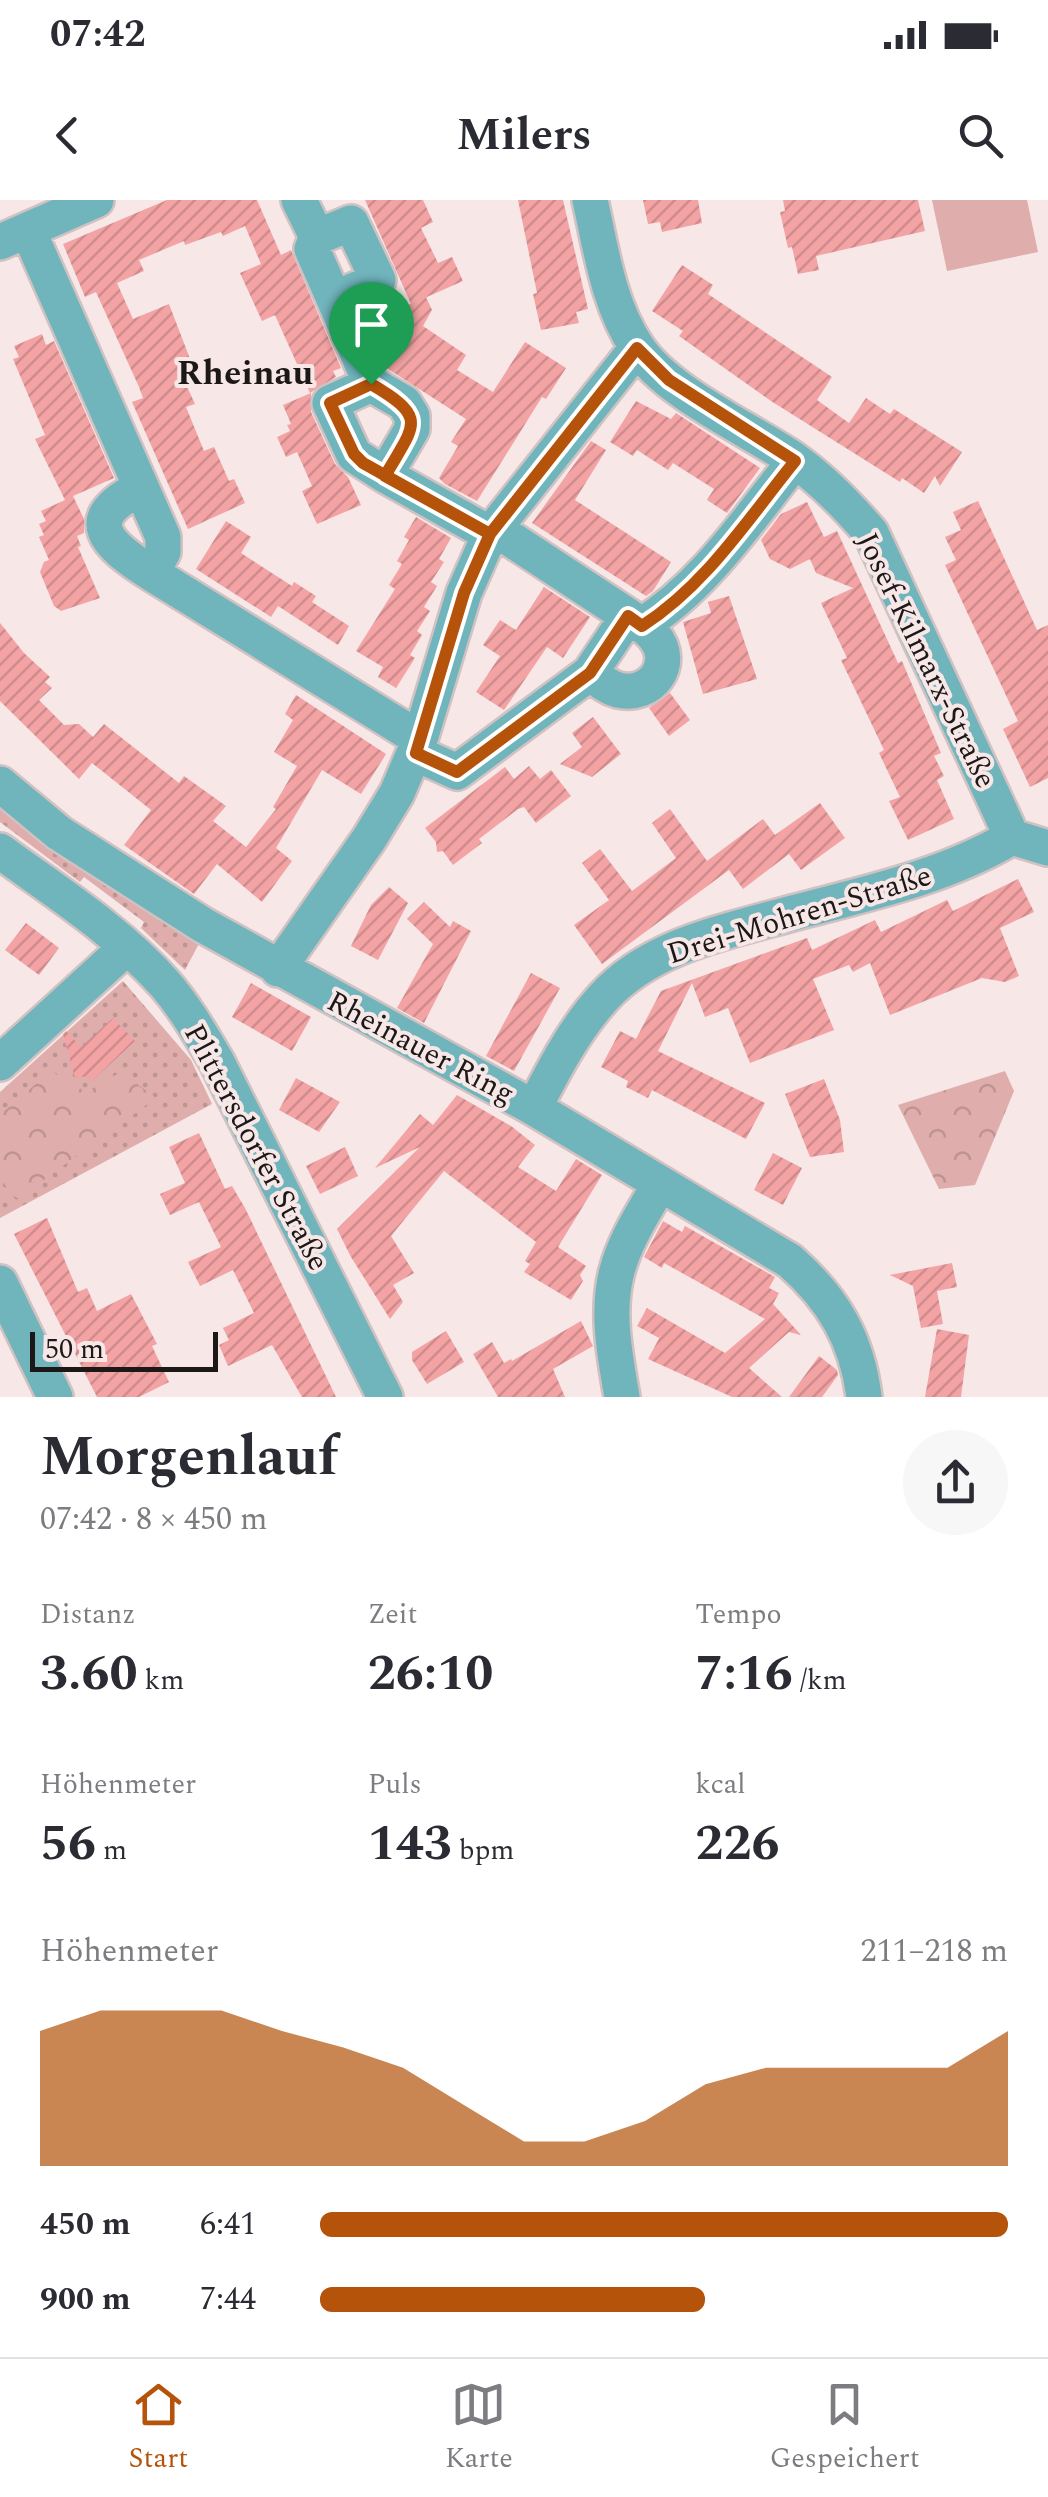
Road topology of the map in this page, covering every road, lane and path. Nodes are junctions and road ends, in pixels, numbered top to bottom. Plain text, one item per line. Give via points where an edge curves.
1 (96, 200) edge
2 (299, 200) edge
3 (590, 200) edge
4 (14, 236) edge
5 (316, 238) junction
6 (334, 299) junction
7 (637, 348) junction
8 (371, 384) junction
9 (795, 461) junction
10 (385, 476) junction
11 (141, 488) junction
12 (492, 531) junction
13 (151, 573) junction
14 (635, 621) junction
15 (590, 673) junction
16 (418, 746) junction
17 (0, 784) edge
18 (1012, 836) junction
19 (1048, 848) edge
20 (0, 851) edge
21 (127, 948) junction
22 (278, 969) junction
23 (0, 1064) edge
24 (534, 1108) junction
25 (659, 1185) junction
26 (0, 1283) edge
27 (55, 1397) edge
28 (385, 1397) edge
29 (622, 1397) edge
30 (864, 1397) edge

1 - 4 street
2 - 5 street
3 - 7 street, Josef-Kilmarx-Straße via 618,310
4 - 11 street
5 - 6 street via 312,249
5 - 6 street via 350,224 378,280
6 - 8 street
7 - 9 street, Josef-Kilmarx-Straße via 669,380
7 - 12 street
8 - 10 street via 412,416 412,429
8 - 10 street via 330,403 354,454
9 - 14 street via 695,585 670,608
9 - 18 street, Josef-Kilmarx-Straße via 871,533
10 - 12 street
11 - 13 street via 164,537
11 - 13 street via 111,507 104,522 118,552
12 - 14 street
12 - 16 street via 464,593
13 - 16 street
14 - 15 street
14 - 15 street via 655,636 664,654 654,683 620,690
15 - 16 street via 457,772
16 - 22 street via 369,839
17 - 22 street, Rheinauer Ring via 119,874
18 - 19 street
18 - 24 street, Drei-Mohren-Straße via 952,868 706,936 650,960 604,996
20 - 21 street, Plittersdorfer Straße
21 - 23 street
21 - 28 street, Plittersdorfer Straße via 168,988 217,1062
22 - 24 street, Rheinauer Ring
24 - 25 street, Rheinauer Ring
25 - 29 street via 616,1271 612,1327
25 - 30 street, Rheinauer Ring via 762,1243 811,1280 852,1342
26 - 27 street

